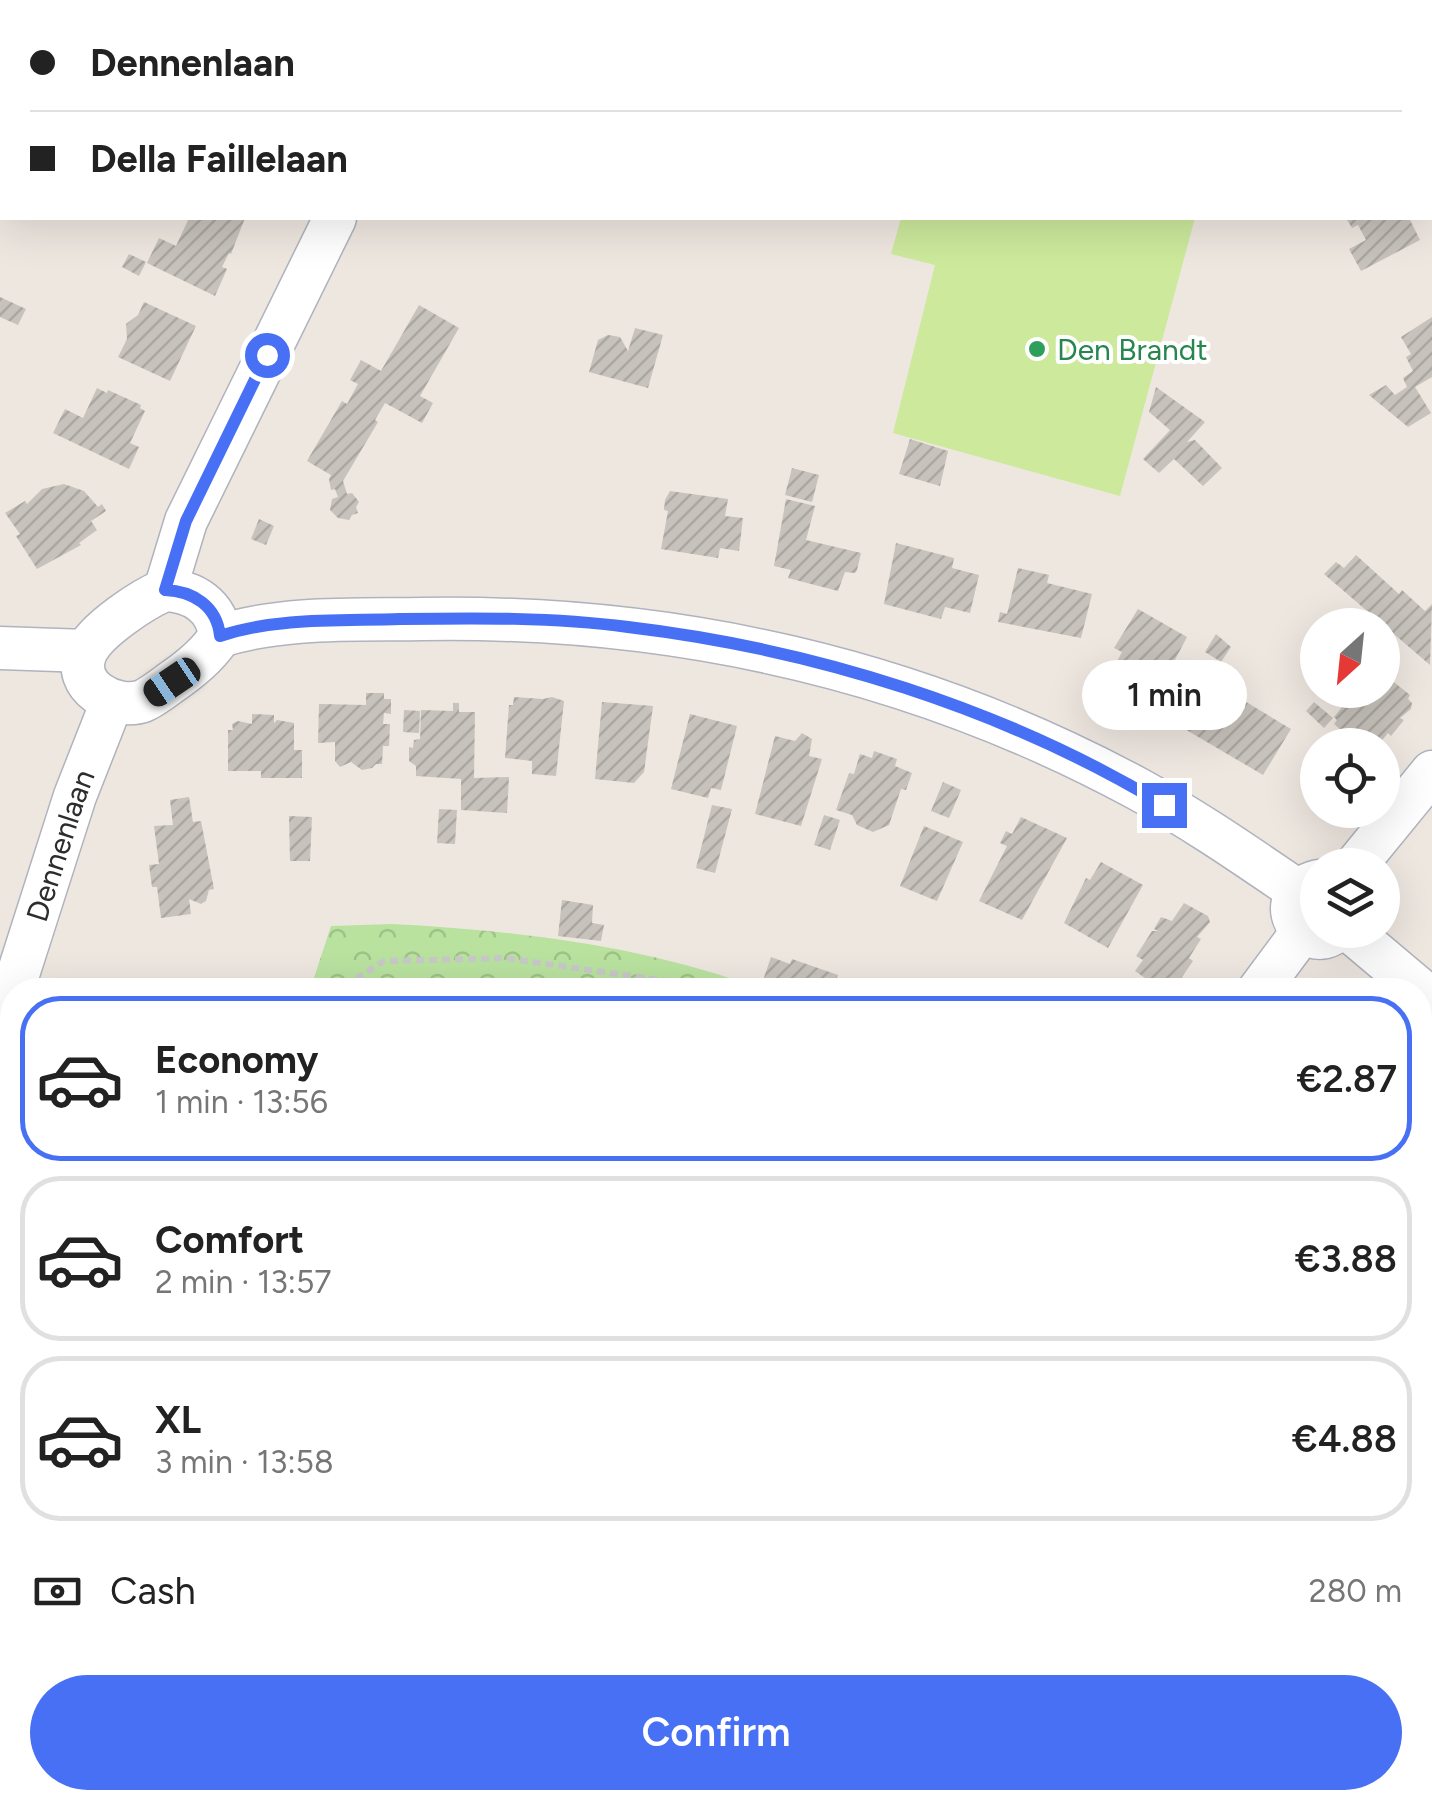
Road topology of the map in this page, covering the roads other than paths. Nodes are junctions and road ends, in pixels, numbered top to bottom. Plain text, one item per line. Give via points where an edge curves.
1 (334, 220) edge
2 (165, 590) junction
3 (220, 636) junction
4 (0, 648) edge
5 (86, 651) junction
6 (112, 702) junction
7 (1432, 772) edge
8 (1370, 848) edge
9 (1300, 897) edge
10 (1300, 929) edge
11 (1370, 948) edge
12 (17, 978) edge
13 (1267, 978) edge
14 (1406, 978) edge

1 - 2 street via 186,521
2 - 3 street via 205,603
2 - 5 street
3 - 6 street via 189,670 151,696
3 - 9 street via 308,621 495,618 627,626 817,663 1024,734 1138,789 1242,852
4 - 5 street
5 - 6 street via 87,680
6 - 12 street, Dennenlaan
7 - 8 street
10 - 13 street
11 - 14 street

